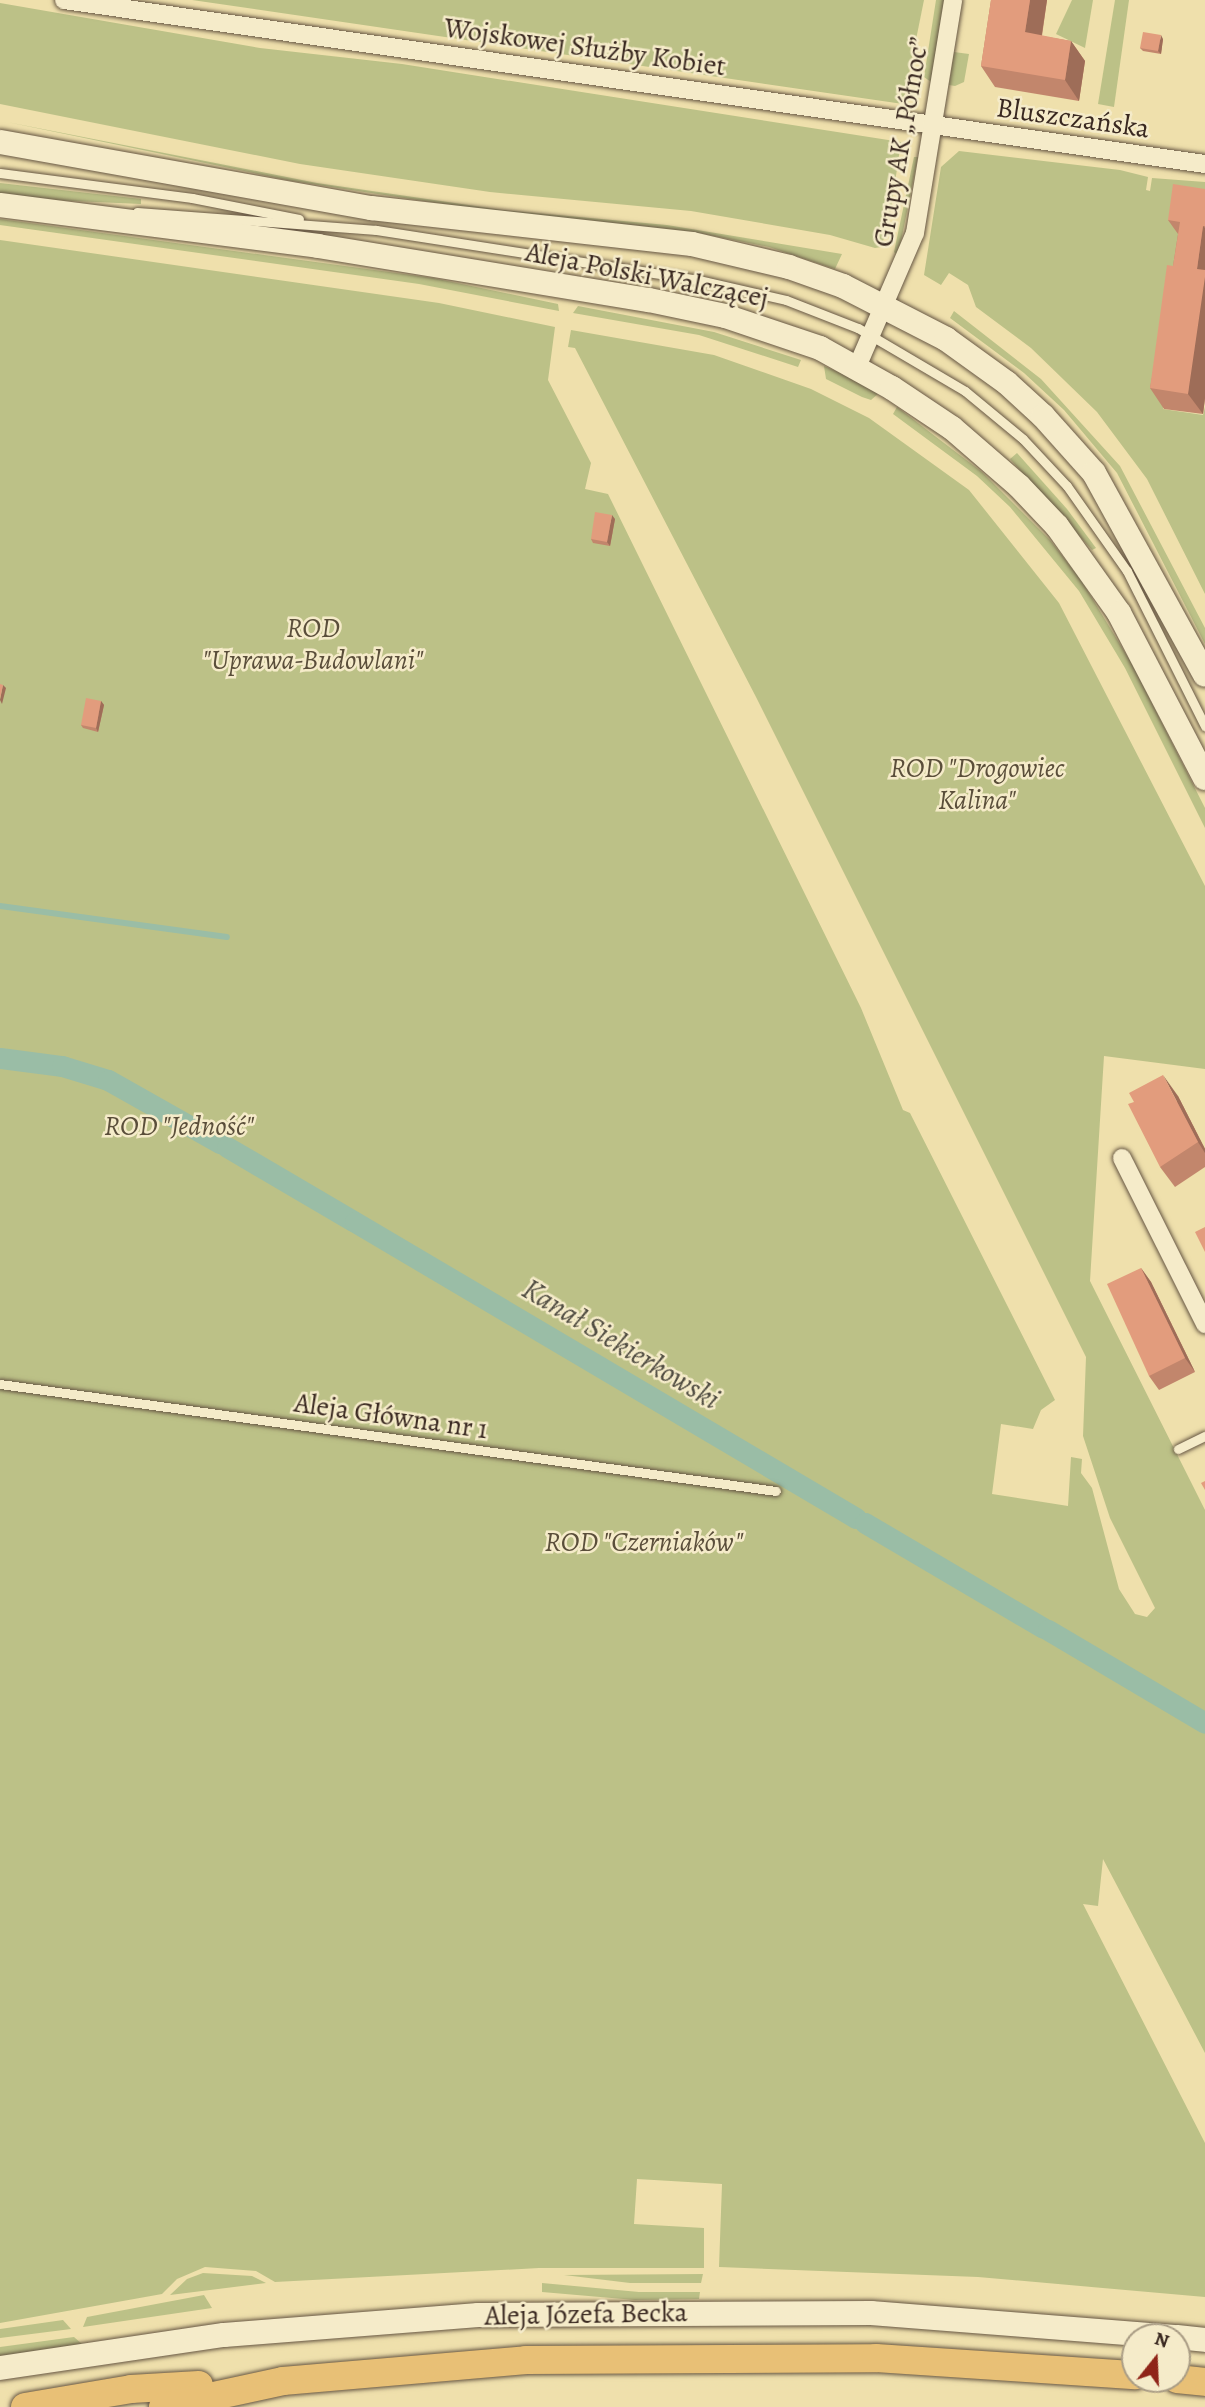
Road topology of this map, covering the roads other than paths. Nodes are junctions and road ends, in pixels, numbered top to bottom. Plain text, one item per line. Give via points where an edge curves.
1 (64, 0) edge
2 (953, 0) edge
3 (933, 125) junction
4 (0, 142) edge
5 (1205, 164) edge
6 (0, 173) edge
7 (0, 205) edge
8 (79, 217) junction
9 (342, 227) junction
10 (885, 306) junction
11 (872, 335) junction
12 (857, 367) junction
13 (1205, 675) edge
14 (1205, 726) edge
15 (1205, 778) edge
16 (1122, 1158) dead end
17 (1205, 1324) edge
18 (0, 1384) edge
19 (1205, 1436) edge
20 (1178, 1448) dead end
21 (776, 1491) dead end
22 (1121, 2333) edge
23 (0, 2368) edge
24 (1121, 2374) edge
25 (283, 2381) junction
26 (25, 2407) edge
27 (163, 2407) edge

1 - 3 street, Wojskowej Służby Kobiet
2 - 3 street, Grupy AK „Północ”
3 - 5 street, Bluszczańska
3 - 10 street, Grupy AK „Północ” via 915,233
4 - 10 main road, Aleja Polski Walczącej via 371,208 692,244 789,267
6 - 9 lane via 192,198
7 - 8 main road, Aleja Polski Walczącej
8 - 9 lane via 148,211
8 - 12 main road, Aleja Polski Walczącej via 318,246 649,300 766,327
9 - 11 lane via 694,279 786,300
10 - 11 street, Grupy AK „Północ”
10 - 13 main road, Aleja Polski Walczącej via 946,339 1007,383 1094,473
11 - 12 street, Grupy AK „Północ”
11 - 14 lane via 965,391 1023,439 1067,486 1127,571
12 - 15 main road, Aleja Polski Walczącej via 971,443 1056,526 1119,614
16 - 17 street
18 - 21 lane, Aleja Główna nr 1
19 - 20 lane
22 - 23 main road, Aleja Józefa Becka via 871,2313 478,2315 224,2335
24 - 25 main road, Aleja Józefa Becka via 876,2358 656,2357 526,2360
25 - 26 main road via 131,2389
25 - 27 main road, Aleja Józefa Becka

